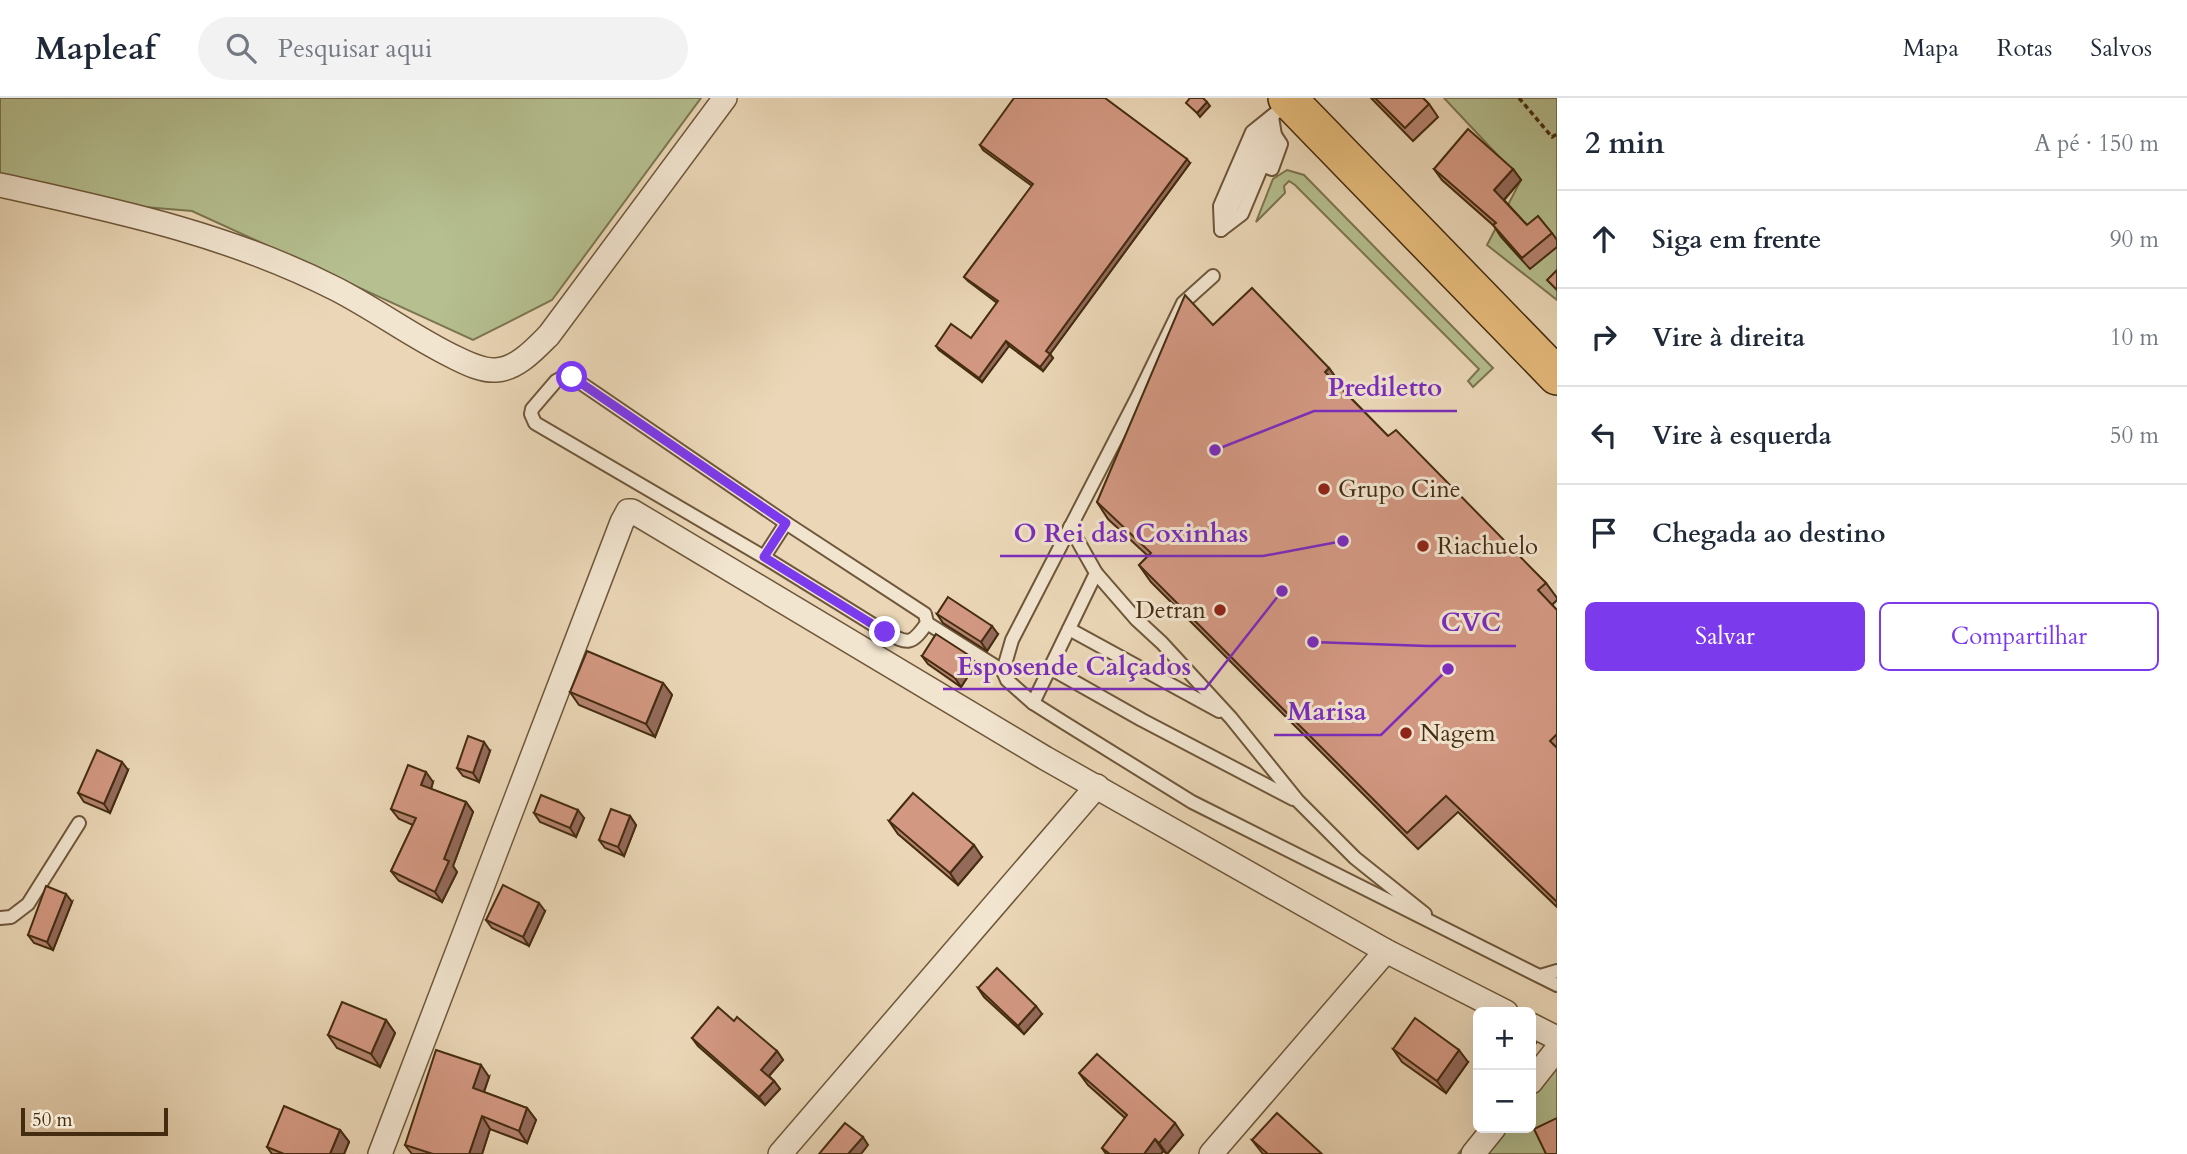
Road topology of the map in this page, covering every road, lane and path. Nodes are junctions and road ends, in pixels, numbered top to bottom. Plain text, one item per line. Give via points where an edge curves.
1 (724, 98) edge
2 (1519, 98) edge
3 (1281, 104) edge
4 (1557, 134) edge
5 (1252, 161) junction
6 (0, 184) edge
7 (1213, 276) dead end
8 (1557, 376) edge
9 (786, 523) junction
10 (1070, 527) junction
11 (764, 557) junction
12 (1096, 573) junction
13 (927, 624) junction
14 (1069, 629) junction
15 (1050, 668) junction
16 (1003, 671) junction
17 (1033, 703) junction
18 (1231, 718) junction
19 (1097, 786) junction
20 (1298, 801) junction
21 (79, 823) dead end
22 (0, 918) edge
23 (1453, 934) junction
24 (1386, 951) junction
25 (1557, 971) edge
26 (1540, 976) junction
27 (1557, 985) edge
28 (1496, 1007) edge
29 (1536, 1028) edge
30 (1557, 1038) edge
31 (1557, 1049) edge
32 (1536, 1076) edge
33 (1490, 1133) edge
34 (380, 1154) edge
35 (780, 1154) edge
36 (1211, 1154) edge
37 (1473, 1154) edge

1 - 6 street via 549,335 515,364 496,370 472,365 426,344 338,290 270,258 192,231
2 - 4 path via 1552,137
3 - 5 lane via 1275,135
3 - 5 lane via 1252,132
3 - 8 main road
5 - 5 lane via 1220,206 1221,230 1242,214
7 - 10 lane via 1182,303
9 - 11 lane
9 - 11 lane via 572,377 556,381 532,409 535,423
9 - 13 lane via 925,614
10 - 12 lane
10 - 16 lane via 1012,640
11 - 13 lane via 904,642 914,640
12 - 14 lane
12 - 18 lane
13 - 16 lane
14 - 15 lane
14 - 18 lane
15 - 17 lane
15 - 20 lane
16 - 17 lane
17 - 23 lane via 1192,802
18 - 20 lane
19 - 24 street
19 - 34 street via 637,512 628,511
19 - 35 street
20 - 23 lane via 1355,858
21 - 22 lane via 28,904 12,917
23 - 26 lane
24 - 28 street
24 - 36 street
25 - 26 lane
26 - 27 lane
29 - 30 street
31 - 32 street
33 - 37 street

